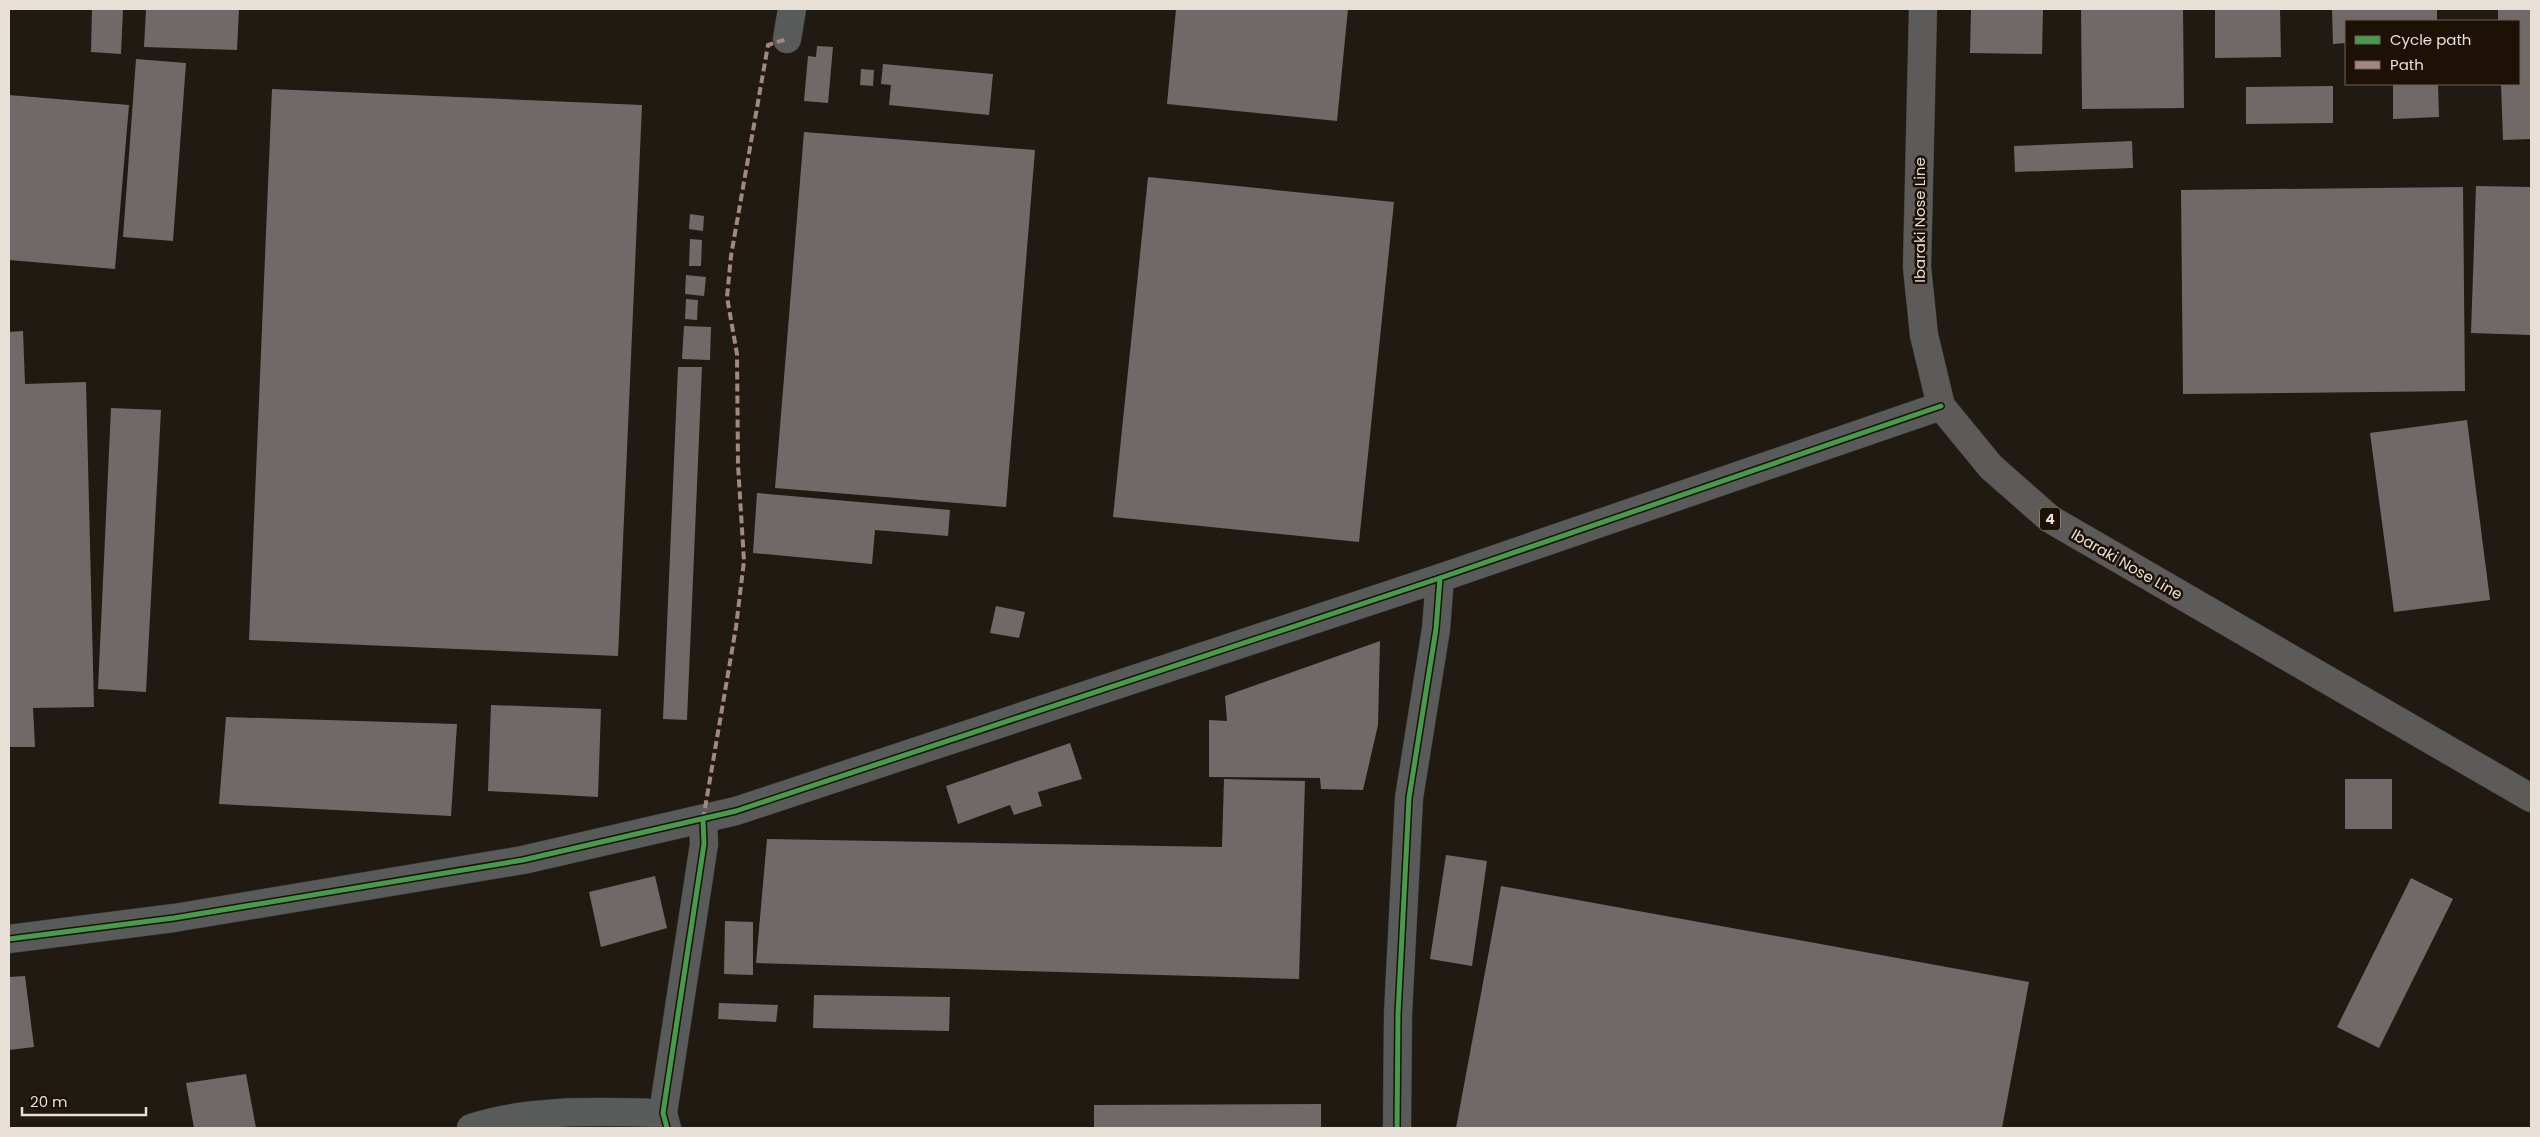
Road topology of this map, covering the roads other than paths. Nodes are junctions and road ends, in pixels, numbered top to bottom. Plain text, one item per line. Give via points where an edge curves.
1 (792, 9) edge
2 (1923, 9) edge
3 (787, 39) dead end
4 (1941, 406) junction
5 (1440, 578) junction
6 (2531, 798) edge
7 (703, 820) junction
8 (9, 939) edge
9 (665, 1121) edge
10 (471, 1128) edge
11 (1397, 1128) edge

1 - 3 street
2 - 4 main road, Ibaraki Nose Line / 4 via 1917,267 1924,335
4 - 5 street
4 - 6 main road, Ibaraki Nose Line / 4 via 1991,467 2050,519
5 - 7 street
5 - 11 street via 1436,629 1409,798 1398,1014
7 - 8 street via 523,860 174,918
7 - 9 street via 704,844
9 - 10 street via 573,1112

